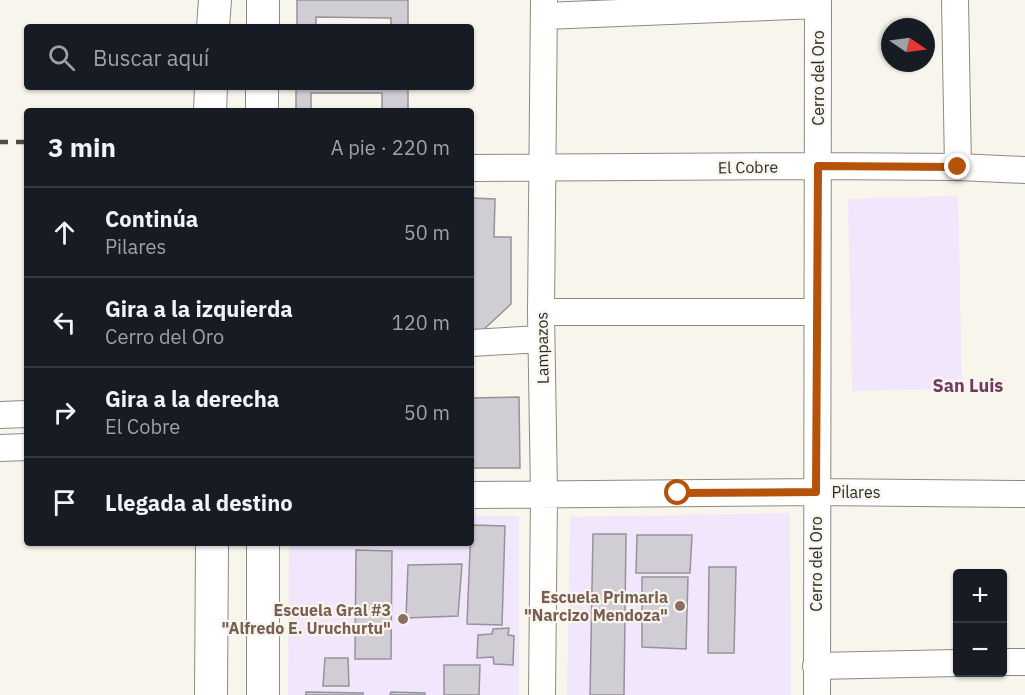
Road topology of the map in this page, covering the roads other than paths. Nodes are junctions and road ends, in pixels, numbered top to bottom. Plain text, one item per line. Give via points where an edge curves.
1 (215, 0) edge
2 (263, 0) edge
3 (955, 0) edge
4 (818, 2) edge
5 (544, 8) edge
6 (213, 24) edge
7 (263, 24) edge
8 (211, 90) edge
9 (262, 90) edge
10 (210, 108) edge
11 (262, 108) edge
12 (818, 166) junction
13 (542, 167) junction
14 (958, 167) junction
15 (474, 168) edge
16 (1025, 170) edge
17 (541, 312) junction
18 (817, 312) junction
19 (541, 339) junction
20 (474, 343) edge
21 (24, 414) edge
22 (0, 415) edge
23 (24, 447) edge
24 (0, 448) edge
25 (816, 492) junction
26 (544, 494) junction
27 (1025, 494) edge
28 (474, 495) edge
29 (212, 546) edge
30 (263, 546) edge
31 (1007, 662) edge
32 (1025, 662) edge
33 (953, 663) edge
34 (816, 666) junction
35 (211, 695) edge
36 (263, 695) edge
37 (542, 695) edge
38 (817, 695) edge

1 - 6 main road
2 - 7 main road
3 - 14 street
4 - 5 street
4 - 12 street, Cerro del Oro
5 - 13 street, Lampazos
8 - 10 main road
9 - 11 main road
12 - 13 street, El Cobre
12 - 14 street, El Cobre
12 - 18 street, Cerro del Oro
13 - 15 street, El Cobre
13 - 17 street, Lampazos
14 - 16 street, El Cobre
17 - 18 street
17 - 19 street, Lampazos
18 - 25 street, Cerro del Oro
19 - 20 street
19 - 26 street, Lampazos
21 - 22 street
23 - 24 street
25 - 26 street, Pilares
25 - 27 street, Pilares
25 - 34 street, Cerro del Oro
26 - 28 street, Pilares
26 - 37 street, Lampazos
29 - 35 main road
30 - 36 main road
31 - 32 street
33 - 34 street
34 - 38 street, Cerro del Oro

